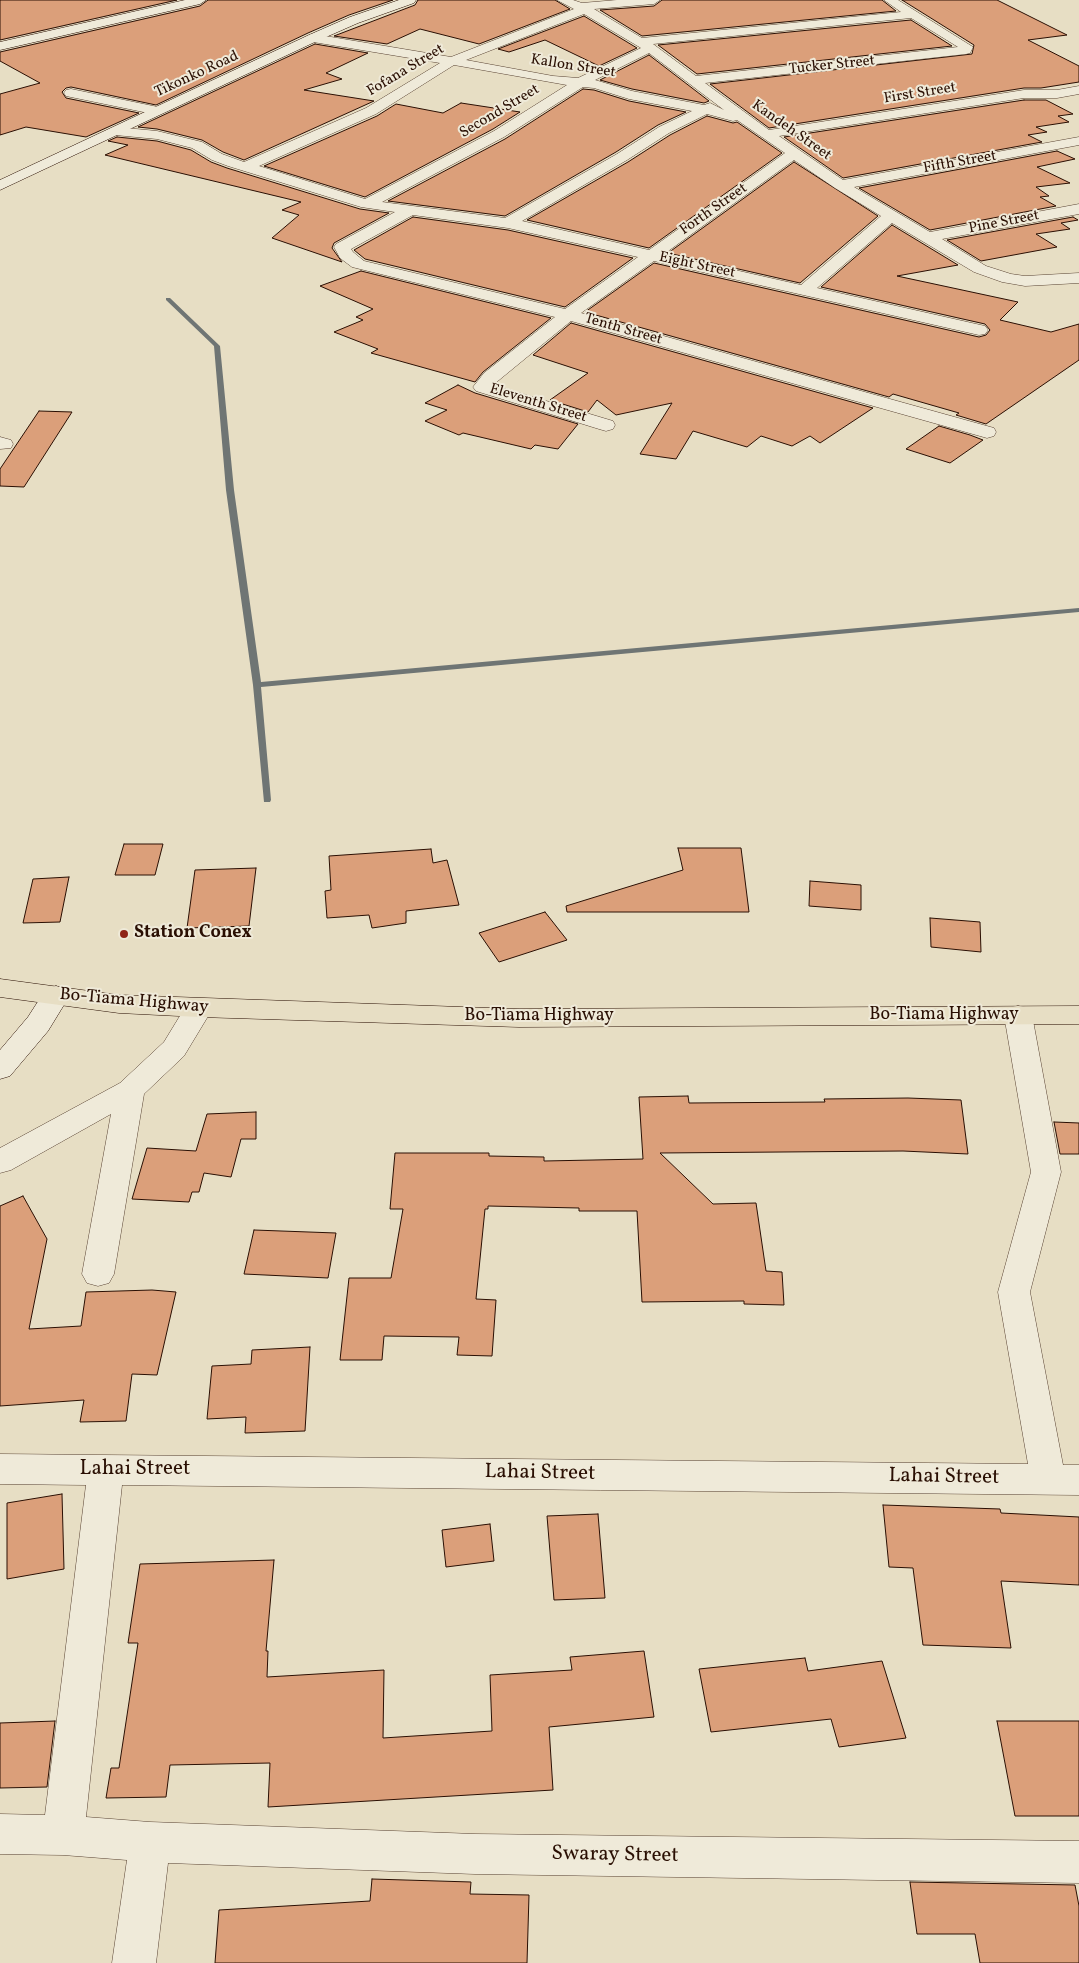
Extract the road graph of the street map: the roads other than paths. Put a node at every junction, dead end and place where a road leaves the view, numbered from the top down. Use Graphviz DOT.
graph roads {
  1 [pos="200,0"];
  2 [pos="410,0"];
  3 [pos="563,0"];
  4 [pos="654,0"];
  5 [pos="890,0"];
  6 [pos="584,8"];
  7 [pos="912,14"];
  8 [pos="313,38"];
  9 [pos="645,45"];
  10 [pos="0,46"];
  11 [pos="452,61"];
  12 [pos="694,80"];
  13 [pos="581,82"];
  14 [pos="1079,90"];
  15 [pos="70,93"];
  16 [pos="720,100"];
  17 [pos="706,109"];
  18 [pos="158,111"];
  19 [pos="746,120"];
  20 [pos="115,131"];
  21 [pos="767,134"];
  22 [pos="1079,141"];
  23 [pos="794,153"];
  24 [pos="247,166"];
  25 [pos="840,185"];
  26 [pos="0,186"];
  27 [pos="366,204"];
  28 [pos="413,209"];
  29 [pos="1079,209"];
  30 [pos="892,215"];
  31 [pos="508,223"];
  32 [pos="930,238"];
  33 [pos="650,256"];
  34 [pos="1079,278"];
  35 [pos="806,290"];
  36 [pos="568,315"];
  37 [pos="979,330"];
  38 [pos="490,377"];
  39 [pos="606,425"];
  40 [pos="987,432"];
  41 [pos="0,988"];
  42 [pos="56,995"];
  43 [pos="199,1008"];
  44 [pos="1018,1015"];
  45 [pos="1079,1015"];
  46 [pos="0,1069"];
  47 [pos="130,1090"];
  48 [pos="0,1162"];
  49 [pos="98,1274"];
  50 [pos="0,1469"];
  51 [pos="106,1469"];
  52 [pos="1064,1480"];
  53 [pos="0,1834"];
  54 [pos="63,1835"];
  55 [pos="150,1842"];
  56 [pos="1079,1862"];
  57 [pos="134,1963"];
  1 -- 10 [label="street"];
  2 -- 8 [label="street, Tikonko Road"];
  3 -- 6 [label="street, Kandeh Street"];
  4 -- 6 [label="street"];
  5 -- 7 [label="street"];
  6 -- 9 [label="street, Kandeh Street"];
  6 -- 11 [label="street, Fofana Street"];
  7 -- 9 [label="street"];
  7 -- 12 [label="street, Tucker Street"];
  8 -- 11 [label="street, Kallon Street"];
  8 -- 18 [label="street, Tikonko Road"];
  9 -- 12 [label="street, Kandeh Street"];
  9 -- 13 [label="street, Second Street"];
  11 -- 13 [label="street, Kallon Street"];
  11 -- 24 [label="street, Fofana Street"];
  12 -- 16 [label="street, Kandeh Street"];
  13 -- 17 [label="street, Kallon Street"];
  13 -- 27 [label="street, Second Street"];
  14 -- 21 [label="street, First Street"];
  15 -- 18 [label="street"];
  16 -- 17 [label="street"];
  16 -- 19 [label="street, Kandeh Street"];
  17 -- 19 [label="street, Kallon Street"];
  17 -- 31 [label="street"];
  18 -- 20 [label="street, Tikonko Road"];
  19 -- 21 [label="street, Kandeh Street"];
  20 -- 24 [label="street, Eight Street"];
  20 -- 26 [label="street, Tikonko Road"];
  21 -- 23 [label="street, Kandeh Street"];
  22 -- 25 [label="street, Fifth Street"];
  23 -- 25 [label="street, Kandeh Street"];
  23 -- 33 [label="street, Forth Street"];
  24 -- 27 [label="street, Eight Street"];
  25 -- 30 [label="street, Kandeh Street"];
  27 -- 28 [label="street, Eight Street"];
  28 -- 31 [label="street, Eight Street"];
  28 -- 36 [label="street, Tenth Street"];
  29 -- 32 [label="street, Pine Street"];
  30 -- 32 [label="street, Kandeh Street"];
  30 -- 35 [label="street"];
  31 -- 33 [label="street, Eight Street"];
  32 -- 34 [label="street, Kandeh Street"];
  33 -- 35 [label="street, Eight Street"];
  33 -- 36 [label="street, Forth Street"];
  35 -- 37 [label="street, Eight Street"];
  36 -- 38 [label="street, Forth Street"];
  36 -- 40 [label="street, Tenth Street"];
  38 -- 39 [label="street, Eleventh Street"];
  41 -- 42 [label="highway, Bo-Tiama Highway"];
  42 -- 43 [label="highway, Bo-Tiama Highway"];
  42 -- 46 [label="street"];
  43 -- 44 [label="highway, Bo-Tiama Highway"];
  43 -- 47 [label="street"];
  44 -- 45 [label="highway, Bo-Tiama Highway"];
  44 -- 52 [label="street"];
  47 -- 48 [label="street"];
  47 -- 49 [label="street"];
  50 -- 51 [label="street, Lahai Street"];
  51 -- 52 [label="street, Lahai Street"];
  51 -- 54 [label="street"];
  53 -- 54 [label="street"];
  54 -- 55 [label="street, Swaray Street"];
  55 -- 56 [label="street, Swaray Street"];
  55 -- 57 [label="street"];
}
